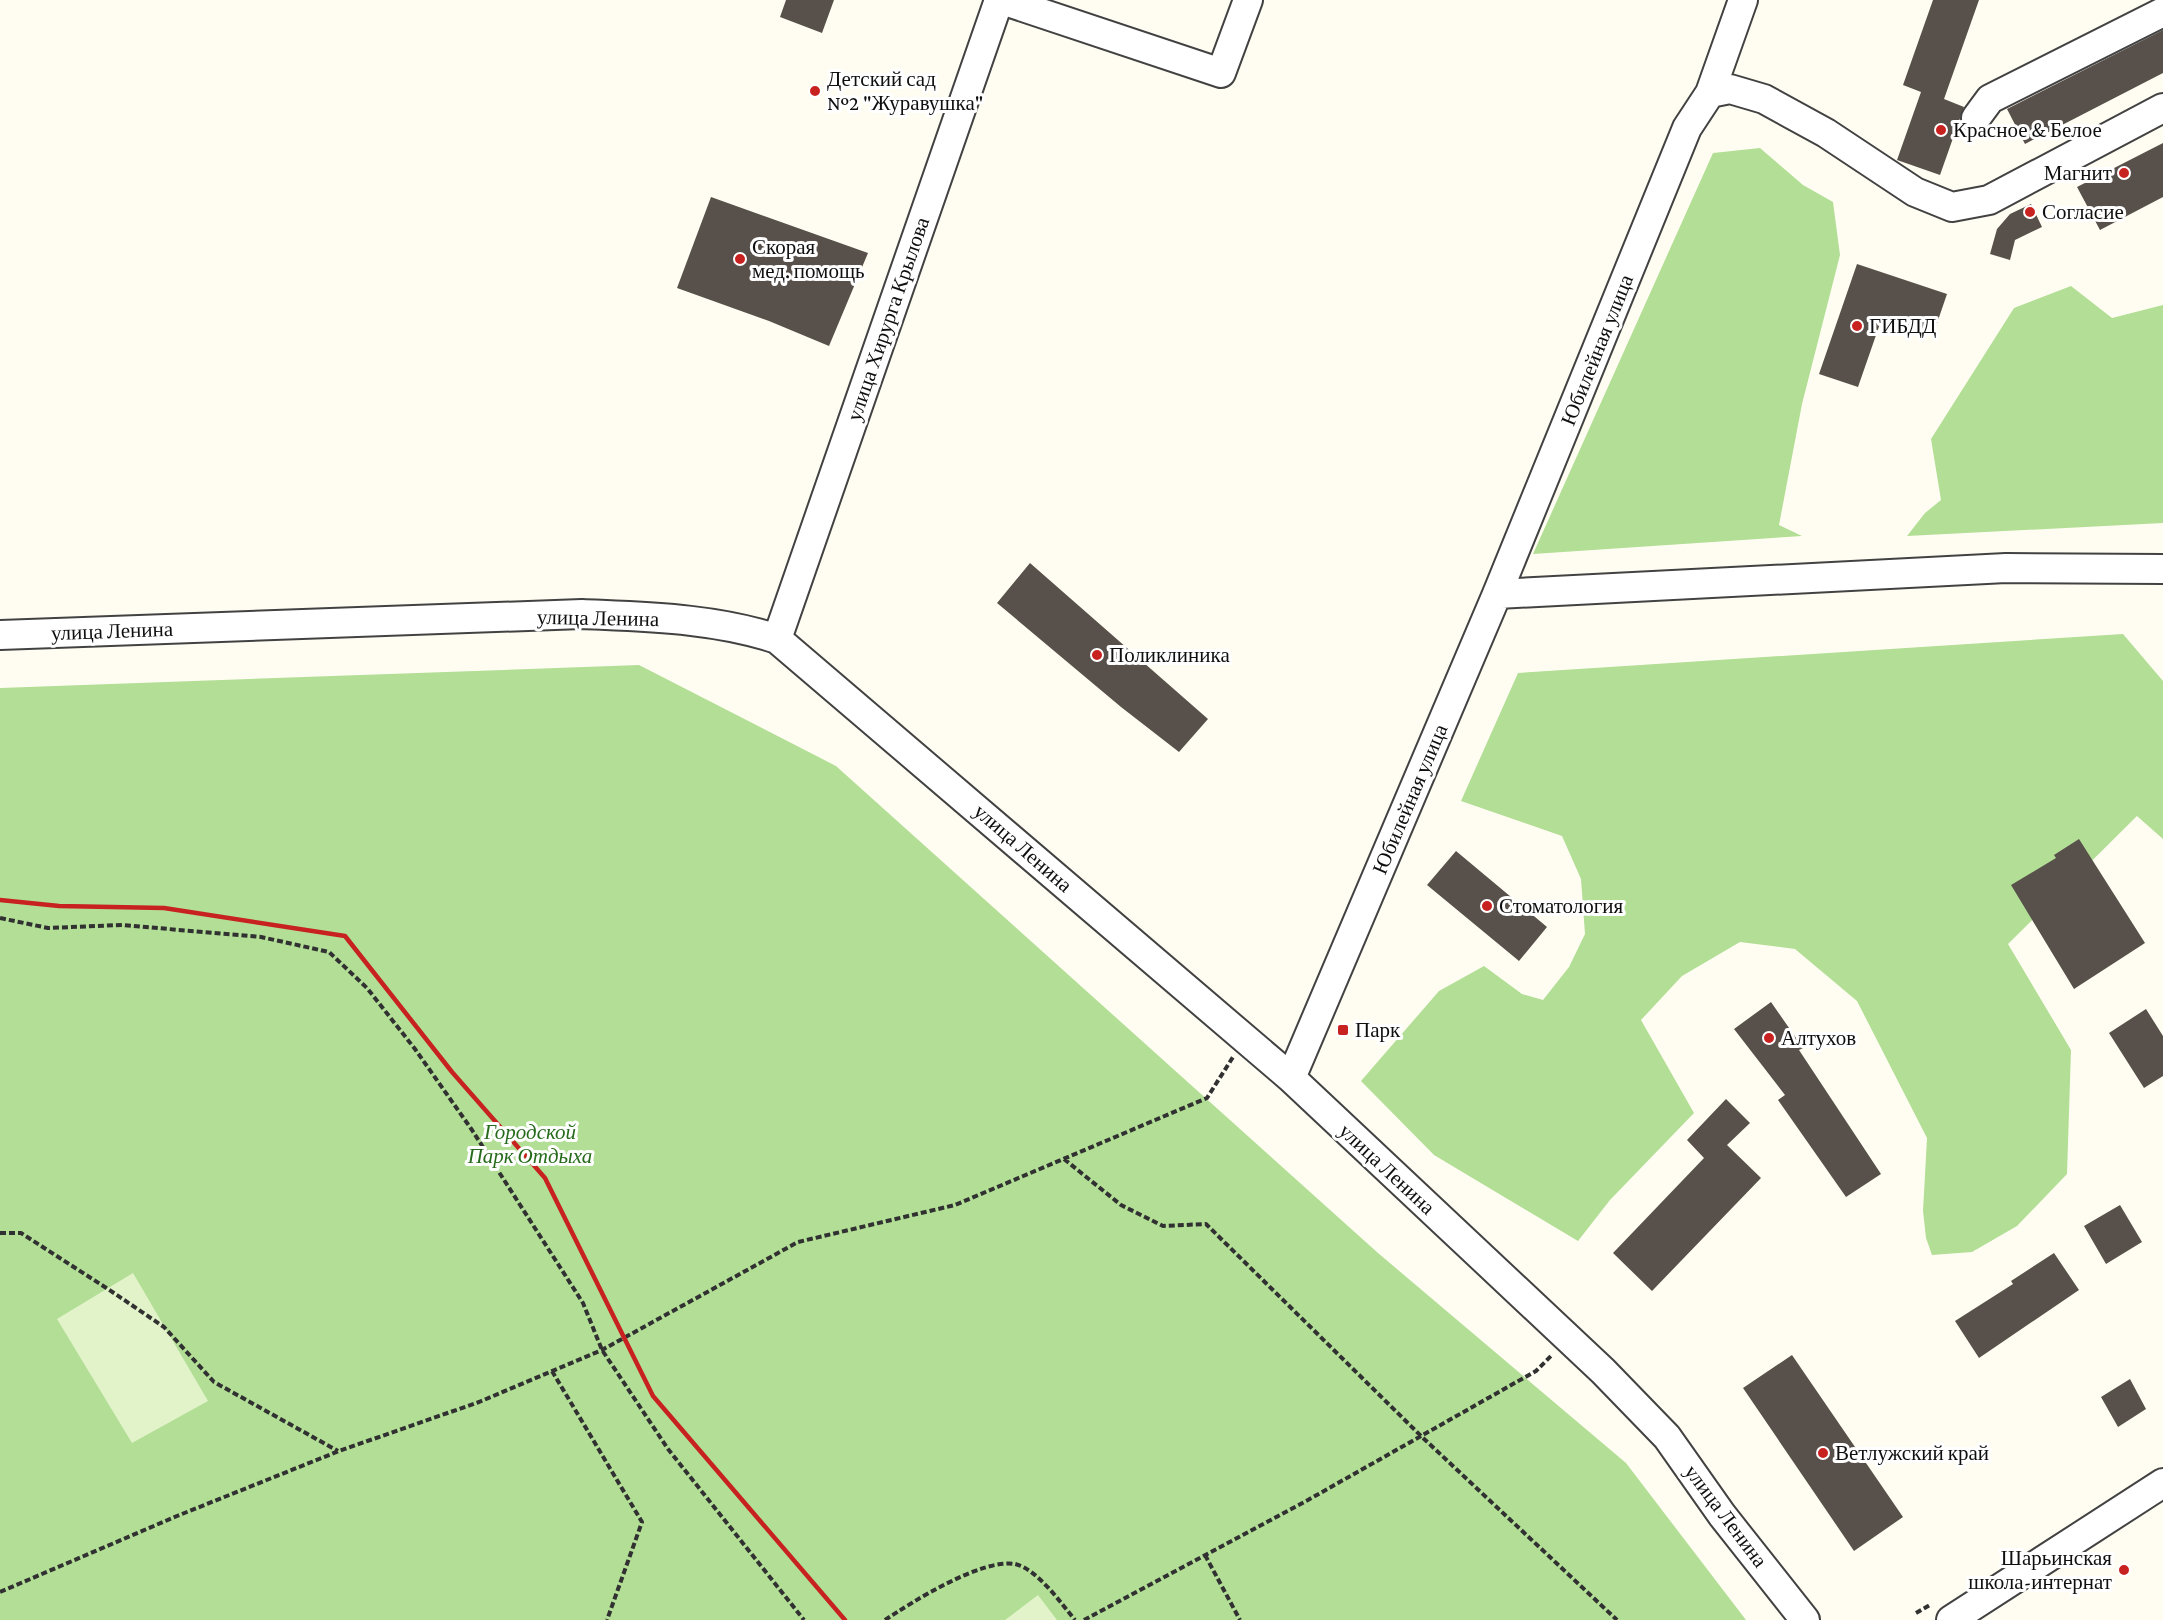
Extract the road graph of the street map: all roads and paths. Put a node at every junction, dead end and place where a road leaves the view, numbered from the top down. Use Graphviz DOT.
graph roads {
  1 [pos="1000,0"];
  2 [pos="1248,0"];
  3 [pos="1743,0"];
  4 [pos="2163,12"];
  5 [pos="1710,93"];
  6 [pos="2163,108"];
  7 [pos="1976,118"];
  8 [pos="2163,568"];
  9 [pos="1497,594"];
  10 [pos="0,635"];
  11 [pos="777,639"];
  12 [pos="0,918"];
  13 [pos="1244,1039"];
  14 [pos="1291,1078"];
  15 [pos="1064,1160"];
  16 [pos="0,1233"];
  17 [pos="1567,1340"];
  18 [pos="602,1350"];
  19 [pos="552,1371"];
  20 [pos="1421,1436"];
  21 [pos="339,1451"];
  22 [pos="2163,1483"];
  23 [pos="1205,1555"];
  24 [pos="0,1592"];
  25 [pos="607,1620"];
  26 [pos="804,1620"];
  27 [pos="885,1620"];
  28 [pos="1075,1620"];
  29 [pos="1084,1620"];
  30 [pos="1240,1620"];
  31 [pos="1617,1620"];
  32 [pos="1805,1620"];
  33 [pos="1951,1620"];
  1 -- 2 [label="street"];
  1 -- 11 [label="street, улица Хирурга Крылова"];
  3 -- 5 [label="street, Юбилейная улица"];
  4 -- 7 [label="street"];
  5 -- 6 [label="street"];
  5 -- 9 [label="street, Юбилейная улица"];
  8 -- 9 [label="street"];
  9 -- 14 [label="street, Юбилейная улица"];
  10 -- 11 [label="street, улица Ленина"];
  11 -- 13 [label="street, улица Ленина"];
  12 -- 18 [label="path"];
  13 -- 14 [label="street, улица Ленина"];
  13 -- 15 [label="path"];
  14 -- 17 [label="street, улица Ленина"];
  15 -- 18 [label="path"];
  15 -- 20 [label="path"];
  16 -- 21 [label="path"];
  17 -- 20 [label="path"];
  17 -- 32 [label="street, улица Ленина"];
  18 -- 19 [label="path"];
  18 -- 26 [label="path"];
  19 -- 21 [label="path"];
  19 -- 25 [label="path"];
  20 -- 23 [label="path"];
  20 -- 31 [label="path"];
  21 -- 24 [label="path"];
  22 -- 33 [label="street"];
  23 -- 29 [label="path"];
  23 -- 30 [label="path"];
  27 -- 28 [label="path"];
}
